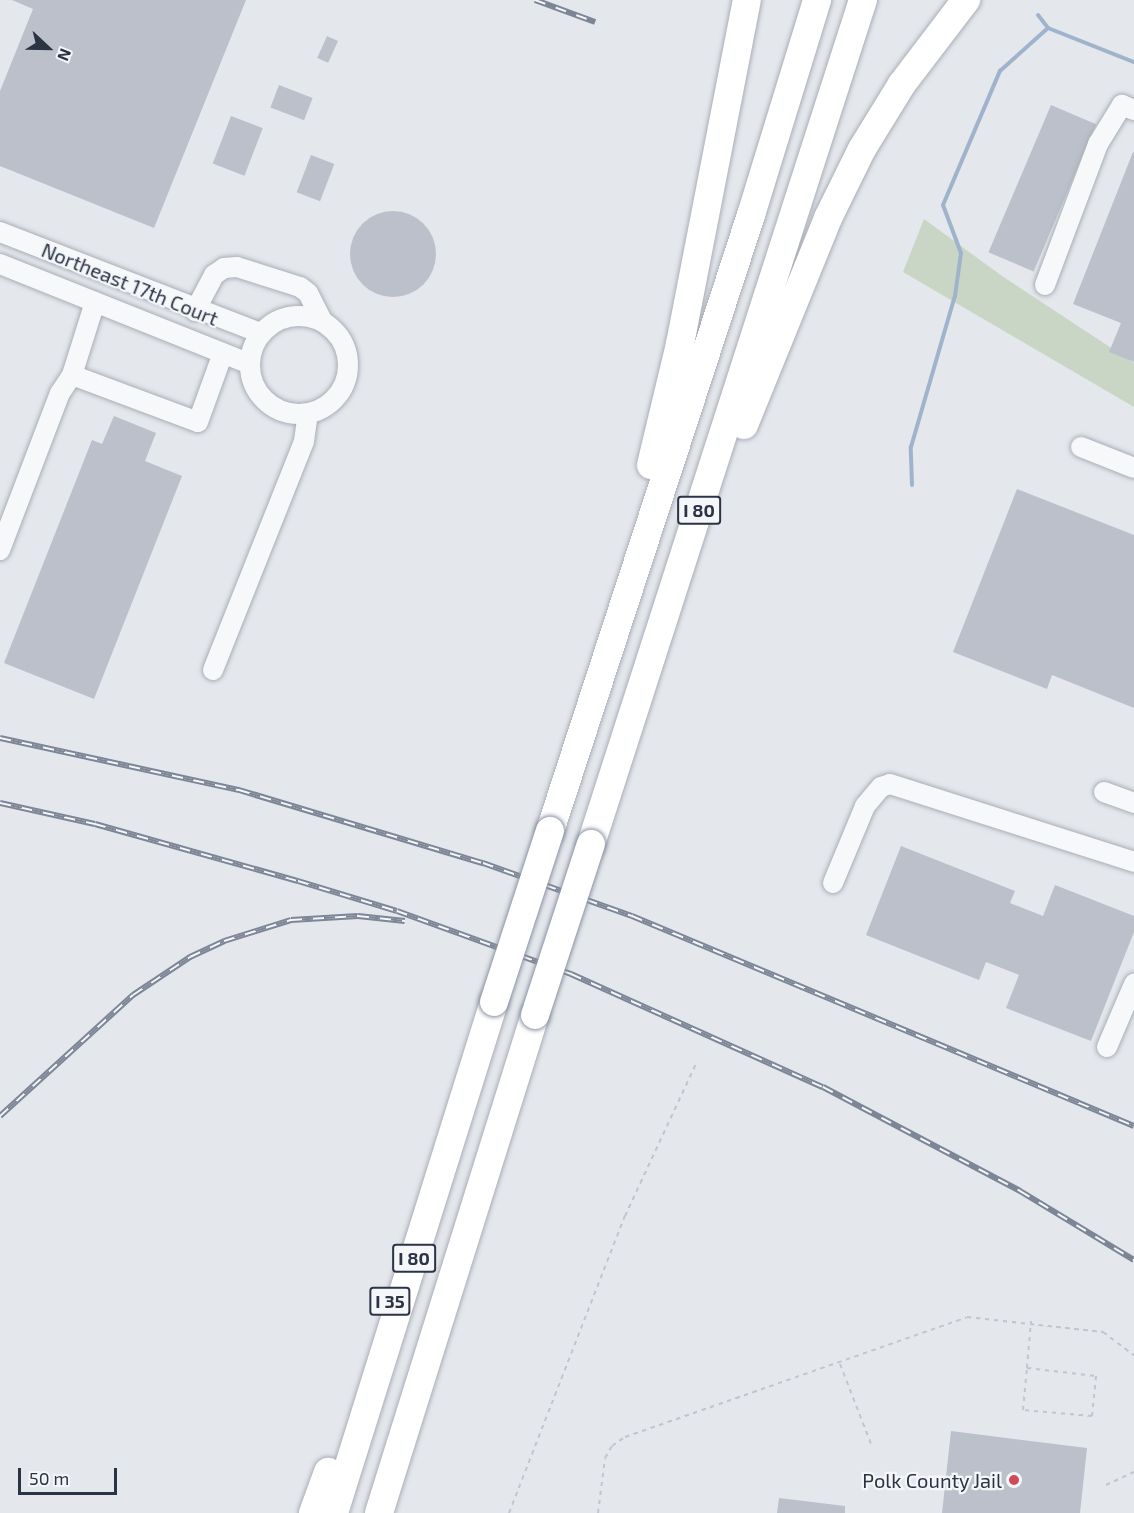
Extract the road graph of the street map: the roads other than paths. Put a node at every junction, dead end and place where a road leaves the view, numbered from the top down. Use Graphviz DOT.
graph roads {
  1 [pos="747,0"];
  2 [pos="817,0"];
  3 [pos="863,0"];
  4 [pos="966,0"];
  5 [pos="1134,110"];
  6 [pos="0,232"];
  7 [pos="0,264"];
  8 [pos="1045,285"];
  9 [pos="95,302"];
  10 [pos="195,311"];
  11 [pos="322,321"];
  12 [pos="261,333"];
  13 [pos="223,353"];
  14 [pos="250,364"];
  15 [pos="72,375"];
  16 [pos="308,414"];
  17 [pos="1081,447"];
  18 [pos="1134,468"];
  19 [pos="0,549"];
  20 [pos="604,658"];
  21 [pos="213,670"];
  22 [pos="611,784"];
  23 [pos="1104,792"];
  24 [pos="1134,803"];
  25 [pos="1134,862"];
  26 [pos="833,883"];
  27 [pos="1134,984"];
  28 [pos="1107,1047"];
  29 [pos="467,1089"];
  30 [pos="313,1513"];
  31 [pos="334,1513"];
  32 [pos="379,1513"];
  1 -- 20 [label="highway"];
  2 -- 20 [label="highway, I 80"];
  3 -- 22 [label="highway, I 80"];
  4 -- 22 [label="highway"];
  5 -- 8 [label="street"];
  6 -- 10 [label="street, Northeast 17th Court"];
  7 -- 9 [label="street, Northeast 17th Court"];
  9 -- 13 [label="street, Northeast 17th Court"];
  9 -- 15 [label="street"];
  10 -- 11 [label="street"];
  10 -- 12 [label="street, Northeast 17th Court"];
  11 -- 12 [label="street"];
  11 -- 16 [label="street"];
  12 -- 14 [label="street"];
  13 -- 14 [label="street, Northeast 17th Court"];
  13 -- 15 [label="street"];
  14 -- 16 [label="street"];
  15 -- 19 [label="street"];
  16 -- 21 [label="street"];
  17 -- 18 [label="street"];
  20 -- 29 [label="highway, I 80, bridge"];
  22 -- 32 [label="highway, I 80, bridge"];
  23 -- 24 [label="street"];
  25 -- 26 [label="street"];
  27 -- 28 [label="street"];
  29 -- 30 [label="highway, I 35"];
  29 -- 31 [label="highway, I 80"];
}
